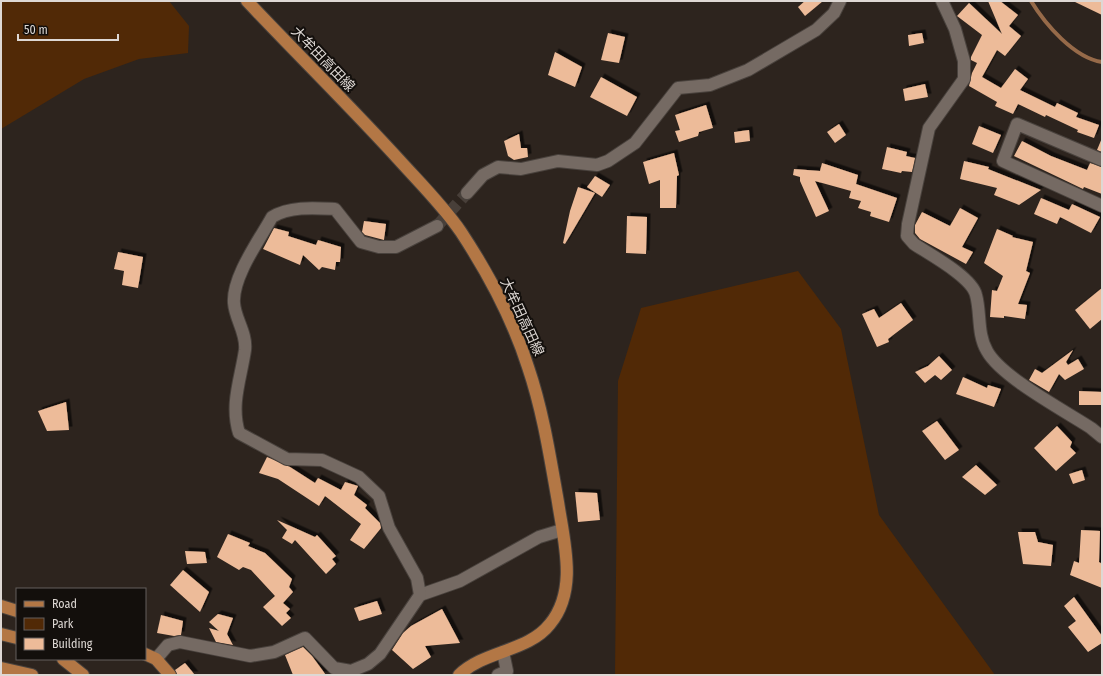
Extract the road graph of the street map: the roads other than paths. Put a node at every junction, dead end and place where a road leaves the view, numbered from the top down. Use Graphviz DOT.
graph roads {
  1 [pos="247,1"];
  2 [pos="840,1"];
  3 [pos="942,1"];
  4 [pos="1102,160"];
  5 [pos="467,193"];
  6 [pos="1102,206"];
  7 [pos="437,226"];
  8 [pos="1102,437"];
  9 [pos="562,530"];
  10 [pos="420,596"];
  11 [pos="1,606"];
  12 [pos="16,611"];
  13 [pos="1,634"];
  14 [pos="16,638"];
  15 [pos="503,652"];
  16 [pos="146,654"];
  17 [pos="156,659"];
  18 [pos="64,660"];
  19 [pos="1,668"];
  20 [pos="32,675"];
  21 [pos="83,675"];
  22 [pos="170,675"];
  23 [pos="460,675"];
  24 [pos="498,675"];
  1 -- 9 [label="main road, 大牟田高田線"];
  2 -- 5 [label="street"];
  3 -- 8 [label="street"];
  4 -- 6 [label="street"];
  7 -- 10 [label="street"];
  9 -- 10 [label="street"];
  9 -- 15 [label="main road, 大牟田高田線"];
  10 -- 17 [label="street"];
  11 -- 12 [label="main road"];
  13 -- 14 [label="main road"];
  15 -- 23 [label="main road, 大牟田高田線"];
  15 -- 24 [label="street"];
  16 -- 17 [label="main road"];
  17 -- 22 [label="main road"];
  18 -- 21 [label="main road"];
  19 -- 20 [label="main road"];
}
